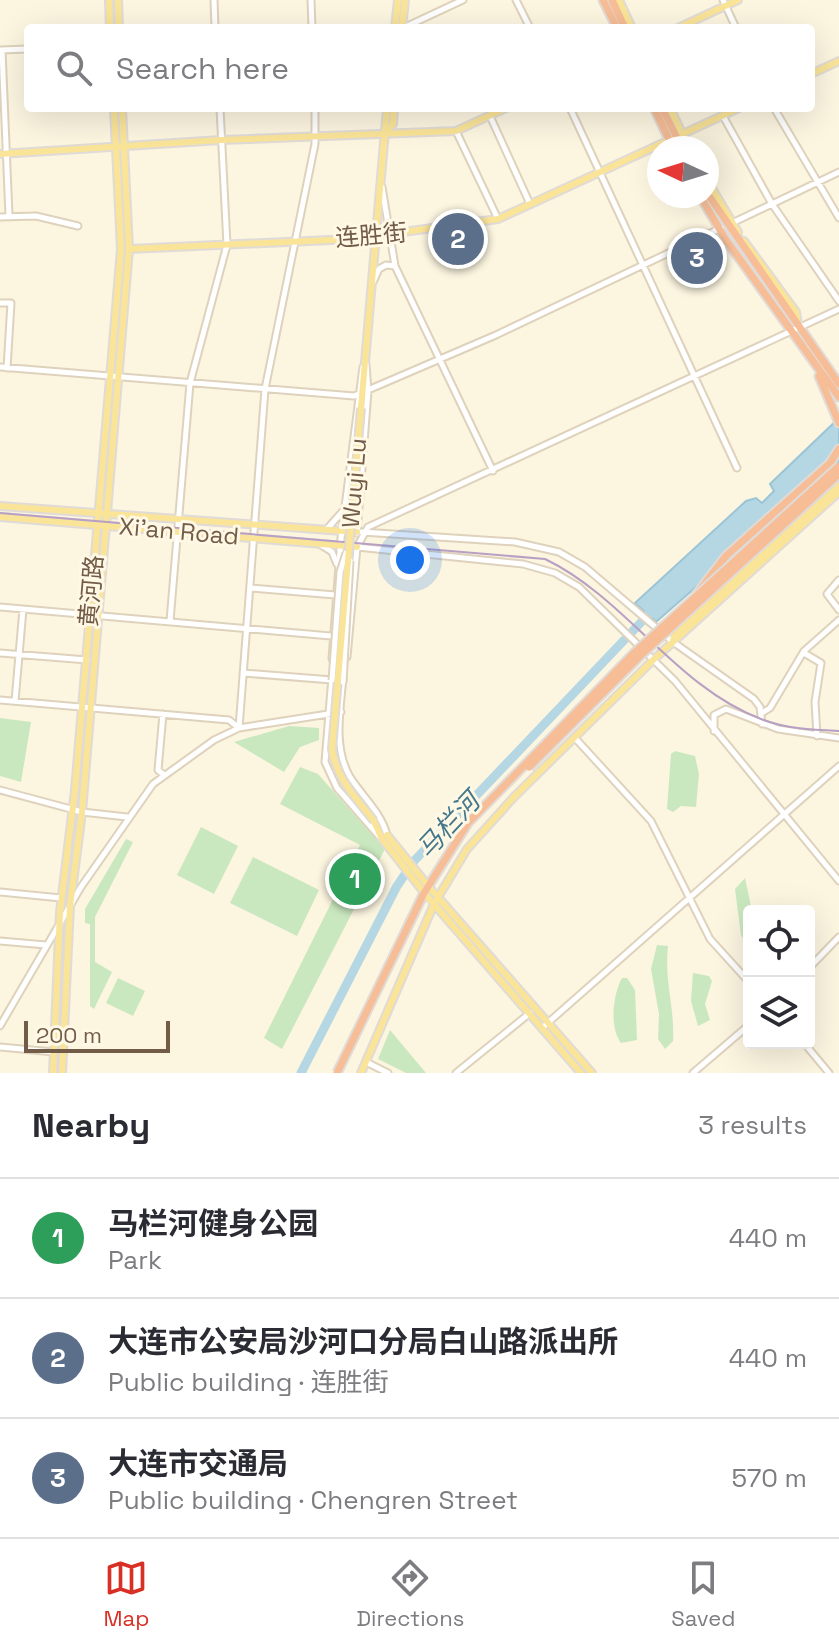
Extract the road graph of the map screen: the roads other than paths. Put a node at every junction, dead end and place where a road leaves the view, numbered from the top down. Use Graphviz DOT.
graph roads {
  1 [pos="109,0"];
  2 [pos="118,0"];
  3 [pos="214,0"];
  4 [pos="311,0"];
  5 [pos="398,0"];
  6 [pos="405,0"];
  7 [pos="463,0"];
  8 [pos="516,0"];
  9 [pos="603,0"];
  10 [pos="612,0"];
  11 [pos="619,0"];
  12 [pos="738,0"];
  13 [pos="725,3"];
  14 [pos="110,24"];
  15 [pos="119,24"];
  16 [pos="215,24"];
  17 [pos="312,24"];
  18 [pos="395,24"];
  19 [pos="403,24"];
  20 [pos="412,24"];
  21 [pos="528,24"];
  22 [pos="615,24"];
  23 [pos="623,24"];
  24 [pos="630,24"];
  25 [pos="686,24"];
  26 [pos="734,24"];
  27 [pos="24,49"];
  28 [pos="1,50"];
  29 [pos="839,61"];
  30 [pos="815,72"];
  31 [pos="115,112"];
  32 [pos="122,112"];
  33 [pos="220,112"];
  34 [pos="315,112"];
  35 [pos="387,112"];
  36 [pos="394,112"];
  37 [pos="498,112"];
  38 [pos="572,112"];
  39 [pos="657,112"];
  40 [pos="664,112"];
  41 [pos="671,112"];
  42 [pos="731,112"];
  43 [pos="776,112"];
  44 [pos="490,116"];
  45 [pos="723,116"];
  46 [pos="456,131"];
  47 [pos="386,133"];
  48 [pos="673,136"];
  49 [pos="674,136"];
  50 [pos="675,136"];
  51 [pos="684,136"];
  52 [pos="316,137"];
  53 [pos="221,140"];
  54 [pos="120,147"];
  55 [pos="647,152"];
  56 [pos="3,154"];
  57 [pos="839,172"];
  58 [pos="599,173"];
  59 [pos="818,182"];
  60 [pos="382,184"];
  61 [pos="530,204"];
  62 [pos="772,204"];
  63 [pos="710,208"];
  64 [pos="716,208"];
  65 [pos="719,208"];
  66 [pos="9,216"];
  67 [pos="0,217"];
  68 [pos="839,218"];
  69 [pos="498,219"];
  70 [pos="78,226"];
  71 [pos="726,226"];
  72 [pos="377,236"];
  73 [pos="389,236"];
  74 [pos="295,240"];
  75 [pos="227,245"];
  76 [pos="125,249"];
  77 [pos="395,266"];
  78 [pos="642,266"];
  79 [pos="373,283"];
  80 [pos="839,301"];
  81 [pos="0,303"];
  82 [pos="839,309"];
  83 [pos="795,329"];
  84 [pos="809,356"];
  85 [pos="438,361"];
  86 [pos="4,368"];
  87 [pos="113,376"];
  88 [pos="696,377"];
  89 [pos="190,383"];
  90 [pos="839,384"];
  91 [pos="265,389"];
  92 [pos="363,392"];
  93 [pos="839,397"];
  94 [pos="839,423"];
  95 [pos="839,449"];
  96 [pos="839,466"];
  97 [pos="737,468"];
  98 [pos="493,471"];
  99 [pos="839,474"];
  100 [pos="839,486"];
  101 [pos="839,492"];
  102 [pos="345,502"];
  103 [pos="0,506"];
  104 [pos="358,512"];
  105 [pos="97,513"];
  106 [pos="106,514"];
  107 [pos="0,517"];
  108 [pos="179,520"];
  109 [pos="97,524"];
  110 [pos="105,525"];
  111 [pos="374,525"];
  112 [pos="254,526"];
  113 [pos="178,531"];
  114 [pos="323,531"];
  115 [pos="342,531"];
  116 [pos="360,532"];
  117 [pos="254,537"];
  118 [pos="307,541"];
  119 [pos="340,544"];
  120 [pos="357,547"];
  121 [pos="348,548"];
  122 [pos="372,548"];
  123 [pos="338,569"];
  124 [pos="355,575"];
  125 [pos="839,580"];
  126 [pos="250,588"];
  127 [pos="335,595"];
  128 [pos="695,596"];
  129 [pos="0,607"];
  130 [pos="23,609"];
  131 [pos="839,610"];
  132 [pos="89,614"];
  133 [pos="98,615"];
  134 [pos="839,620"];
  135 [pos="170,621"];
  136 [pos="246,629"];
  137 [pos="331,636"];
  138 [pos="673,642"];
  139 [pos="0,653"];
  140 [pos="804,653"];
  141 [pos="18,654"];
  142 [pos="86,660"];
  143 [pos="94,661"];
  144 [pos="652,661"];
  145 [pos="243,673"];
  146 [pos="332,680"];
  147 [pos="343,682"];
  148 [pos="0,700"];
  149 [pos="15,701"];
  150 [pos="82,707"];
  151 [pos="91,708"];
  152 [pos="329,712"];
  153 [pos="341,712"];
  154 [pos="762,713"];
  155 [pos="163,714"];
  156 [pos="762,724"];
  157 [pos="239,728"];
  158 [pos="714,732"];
  159 [pos="817,736"];
  160 [pos="575,738"];
  161 [pos="839,738"];
  162 [pos="839,766"];
  163 [pos="164,775"];
  164 [pos="0,790"];
  165 [pos="73,810"];
  166 [pos="82,812"];
  167 [pos="784,816"];
  168 [pos="127,817"];
  169 [pos="384,837"];
  170 [pos="839,881"];
  171 [pos="0,892"];
  172 [pos="61,898"];
  173 [pos="434,898"];
  174 [pos="689,898"];
  175 [pos="70,906"];
  176 [pos="59,926"];
  177 [pos="839,937"];
  178 [pos="0,941"];
  179 [pos="46,945"];
  180 [pos="815,962"];
  181 [pos="744,977"];
  182 [pos="530,1013"];
  183 [pos="548,1022"];
  184 [pos="0,1026"];
  185 [pos="542,1028"];
  186 [pos="743,1030"];
  187 [pos="0,1047"];
  188 [pos="809,1049"];
  189 [pos="54,1052"];
  190 [pos="366,1062"];
  191 [pos="53,1073"];
  192 [pos="62,1073"];
  193 [pos="340,1073"];
  194 [pos="361,1073"];
  195 [pos="388,1073"];
  196 [pos="456,1073"];
  197 [pos="581,1073"];
  198 [pos="592,1073"];
  199 [pos="693,1073"];
  200 [pos="829,1073"];
  1 -- 14 [label="main road"];
  2 -- 15 [label="main road"];
  3 -- 16 [label="street"];
  4 -- 17 [label="street"];
  5 -- 18 [label="main road"];
  6 -- 19 [label="main road"];
  7 -- 20 [label="street"];
  8 -- 21 [label="street"];
  9 -- 22 [label="highway"];
  10 -- 23 [label="highway"];
  11 -- 24 [label="main road"];
  12 -- 13 [label="main road"];
  13 -- 25 [label="main road"];
  13 -- 26 [label="street"];
  27 -- 28 [label="street"];
  28 -- 56 [label="street"];
  29 -- 30 [label="main road"];
  31 -- 54 [label="main road, 黄河路"];
  32 -- 54 [label="main road, 黄河路"];
  33 -- 53 [label="street"];
  34 -- 52 [label="street"];
  35 -- 47 [label="main road"];
  36 -- 47 [label="main road"];
  37 -- 44 [label="main road"];
  38 -- 58 [label="street"];
  39 -- 48 [label="highway"];
  40 -- 49 [label="highway"];
  41 -- 50 [label="main road"];
  42 -- 45 [label="main road, 连胜街"];
  43 -- 59 [label="street"];
  44 -- 46 [label="main road"];
  44 -- 61 [label="street"];
  45 -- 51 [label="main road, 连胜街"];
  45 -- 62 [label="street"];
  46 -- 47 [label="main road"];
  46 -- 69 [label="street"];
  47 -- 52 [label="main road"];
  47 -- 60 [label="main road, Wuyi Lu"];
  52 -- 53 [label="main road"];
  52 -- 74 [label="street"];
  53 -- 54 [label="main road"];
  53 -- 75 [label="street"];
  54 -- 56 [label="main road"];
  54 -- 76 [label="main road, 黄河路"];
  55 -- 58 [label="main road, 连胜街"];
  56 -- 66 [label="street"];
  57 -- 59 [label="street"];
  58 -- 61 [label="main road, 连胜街"];
  58 -- 78 [label="street"];
  59 -- 62 [label="street"];
  59 -- 68 [label="street"];
  60 -- 72 [label="main road, Wuyi Lu"];
  60 -- 73 [label="street"];
  61 -- 69 [label="main road, 连胜街"];
  62 -- 71 [label="street"];
  62 -- 80 [label="street"];
  63 -- 71 [label="highway"];
  64 -- 71 [label="highway"];
  65 -- 71 [label="main road"];
  66 -- 67 [label="street"];
  66 -- 70 [label="street"];
  69 -- 73 [label="main road, 连胜街"];
  71 -- 78 [label="street"];
  71 -- 83 [label="highway"];
  71 -- 83 [label="main road"];
  72 -- 73 [label="main road, 连胜街"];
  72 -- 74 [label="main road, 连胜街"];
  72 -- 79 [label="main road, Wuyi Lu"];
  73 -- 77 [label="street"];
  74 -- 75 [label="main road, 连胜街"];
  74 -- 91 [label="street"];
  75 -- 76 [label="main road, 连胜街"];
  75 -- 89 [label="street"];
  76 -- 87 [label="main road, 黄河路"];
  77 -- 79 [label="street"];
  77 -- 85 [label="street"];
  78 -- 85 [label="street"];
  78 -- 88 [label="street"];
  79 -- 92 [label="main road, Wuyi Lu"];
  81 -- 86 [label="street"];
  82 -- 83 [label="street"];
  83 -- 84 [label="highway"];
  83 -- 88 [label="street"];
  83 -- 90 [label="highway"];
  84 -- 93 [label="highway"];
  84 -- 94 [label="highway"];
  85 -- 92 [label="street"];
  85 -- 98 [label="street"];
  86 -- 87 [label="street"];
  87 -- 89 [label="street"];
  87 -- 105 [label="main road, 黄河路"];
  87 -- 106 [label="main road, 黄河路"];
  88 -- 97 [label="street"];
  88 -- 98 [label="street"];
  89 -- 91 [label="street"];
  89 -- 108 [label="street"];
  91 -- 92 [label="street"];
  91 -- 112 [label="street"];
  92 -- 102 [label="street"];
  92 -- 104 [label="street"];
  92 -- 121 [label="main road, Wuyi Lu, bridge"];
  95 -- 128 [label="highway, bridge"];
  96 -- 128 [label="highway, bridge"];
  98 -- 111 [label="street"];
  99 -- 193 [label="highway, bridge"];
  100 -- 138 [label="main road"];
  101 -- 138 [label="main road"];
  102 -- 114 [label="street"];
  102 -- 115 [label="street"];
  103 -- 105 [label="main road, Xi'an Road"];
  104 -- 111 [label="street"];
  104 -- 116 [label="street"];
  105 -- 106 [label="main road, Xi'an Road"];
  105 -- 109 [label="main road, 黄河路"];
  106 -- 108 [label="main road, Xi'an Road"];
  106 -- 110 [label="main road, 黄河路"];
  107 -- 109 [label="main road, Xi'an Road"];
  108 -- 112 [label="main road, Xi'an Road"];
  108 -- 113 [label="street"];
  109 -- 110 [label="main road, Xi'an Road"];
  109 -- 132 [label="main road, 黄河路"];
  110 -- 113 [label="main road, Xi'an Road"];
  110 -- 133 [label="main road, 黄河路"];
  111 -- 116 [label="street"];
  112 -- 114 [label="main road, Xi'an Road"];
  112 -- 117 [label="street"];
  113 -- 117 [label="main road, Xi'an Road"];
  113 -- 135 [label="street"];
  114 -- 115 [label="main road, Xi'an Road"];
  115 -- 116 [label="main road, Xi'an Road"];
  115 -- 119 [label="street"];
  116 -- 119 [label="street"];
  116 -- 120 [label="street"];
  116 -- 138 [label="street"];
  117 -- 118 [label="main road, Xi'an Road"];
  117 -- 126 [label="street"];
  118 -- 119 [label="main road, Xi'an Road"];
  118 -- 123 [label="street"];
  119 -- 120 [label="main road, Xi'an Road"];
  119 -- 123 [label="street"];
  120 -- 122 [label="street"];
  120 -- 124 [label="street"];
  121 -- 146 [label="street, bridge"];
  121 -- 147 [label="street, bridge"];
  121 -- 169 [label="main road, Wuyi Lu, bridge"];
  122 -- 124 [label="street"];
  122 -- 144 [label="street"];
  123 -- 127 [label="street"];
  124 -- 147 [label="street"];
  125 -- 131 [label="street"];
  126 -- 127 [label="street"];
  126 -- 136 [label="street"];
  127 -- 137 [label="street"];
  128 -- 193 [label="highway, bridge"];
  129 -- 130 [label="street"];
  130 -- 132 [label="street"];
  130 -- 141 [label="street"];
  132 -- 133 [label="street"];
  132 -- 142 [label="main road, 黄河路"];
  133 -- 135 [label="street"];
  133 -- 143 [label="main road, 黄河路"];
  134 -- 140 [label="street"];
  135 -- 136 [label="street"];
  136 -- 137 [label="street"];
  136 -- 145 [label="street"];
  137 -- 146 [label="street"];
  138 -- 144 [label="main road"];
  138 -- 154 [label="street"];
  139 -- 141 [label="street"];
  140 -- 154 [label="street"];
  140 -- 159 [label="street"];
  141 -- 142 [label="street"];
  141 -- 149 [label="street"];
  142 -- 143 [label="street"];
  142 -- 150 [label="main road, 黄河路"];
  143 -- 151 [label="main road, 黄河路"];
  144 -- 158 [label="street"];
  144 -- 160 [label="main road"];
  145 -- 146 [label="street"];
  145 -- 157 [label="street"];
  146 -- 152 [label="street"];
  147 -- 153 [label="street"];
  148 -- 149 [label="street"];
  149 -- 150 [label="street"];
  150 -- 151 [label="street"];
  150 -- 165 [label="main road, 黄河路"];
  151 -- 155 [label="street"];
  151 -- 166 [label="main road, 黄河路"];
  152 -- 153 [label="street"];
  152 -- 157 [label="street"];
  152 -- 169 [label="street"];
  153 -- 169 [label="street"];
  154 -- 156 [label="street"];
  155 -- 157 [label="street"];
  155 -- 163 [label="street"];
  156 -- 158 [label="street"];
  156 -- 159 [label="street"];
  157 -- 163 [label="street"];
  158 -- 167 [label="street"];
  159 -- 161 [label="street"];
  160 -- 173 [label="main road"];
  160 -- 174 [label="street"];
  162 -- 167 [label="street"];
  163 -- 168 [label="street"];
  164 -- 165 [label="street"];
  165 -- 166 [label="street"];
  165 -- 172 [label="main road, 黄河路"];
  166 -- 168 [label="street"];
  166 -- 175 [label="main road, 黄河路"];
  167 -- 170 [label="street"];
  167 -- 174 [label="street"];
  168 -- 175 [label="street"];
  169 -- 173 [label="main road, Wuyi Lu, bridge"];
  171 -- 172 [label="street"];
  172 -- 176 [label="main road, 黄河路"];
  173 -- 182 [label="main road"];
  173 -- 183 [label="main road"];
  173 -- 190 [label="main road"];
  174 -- 181 [label="street"];
  174 -- 183 [label="street"];
  175 -- 176 [label="street"];
  175 -- 192 [label="main road, 黄河路"];
  176 -- 179 [label="street"];
  176 -- 189 [label="main road, 黄河路"];
  177 -- 180 [label="street"];
  178 -- 179 [label="street"];
  179 -- 184 [label="street"];
  182 -- 185 [label="main road"];
  182 -- 196 [label="street"];
  183 -- 185 [label="street"];
  183 -- 198 [label="main road"];
  185 -- 197 [label="main road"];
  186 -- 199 [label="street"];
  187 -- 189 [label="street"];
  188 -- 200 [label="street"];
  189 -- 191 [label="main road, 黄河路"];
  190 -- 194 [label="main road"];
  190 -- 195 [label="street"];
}
